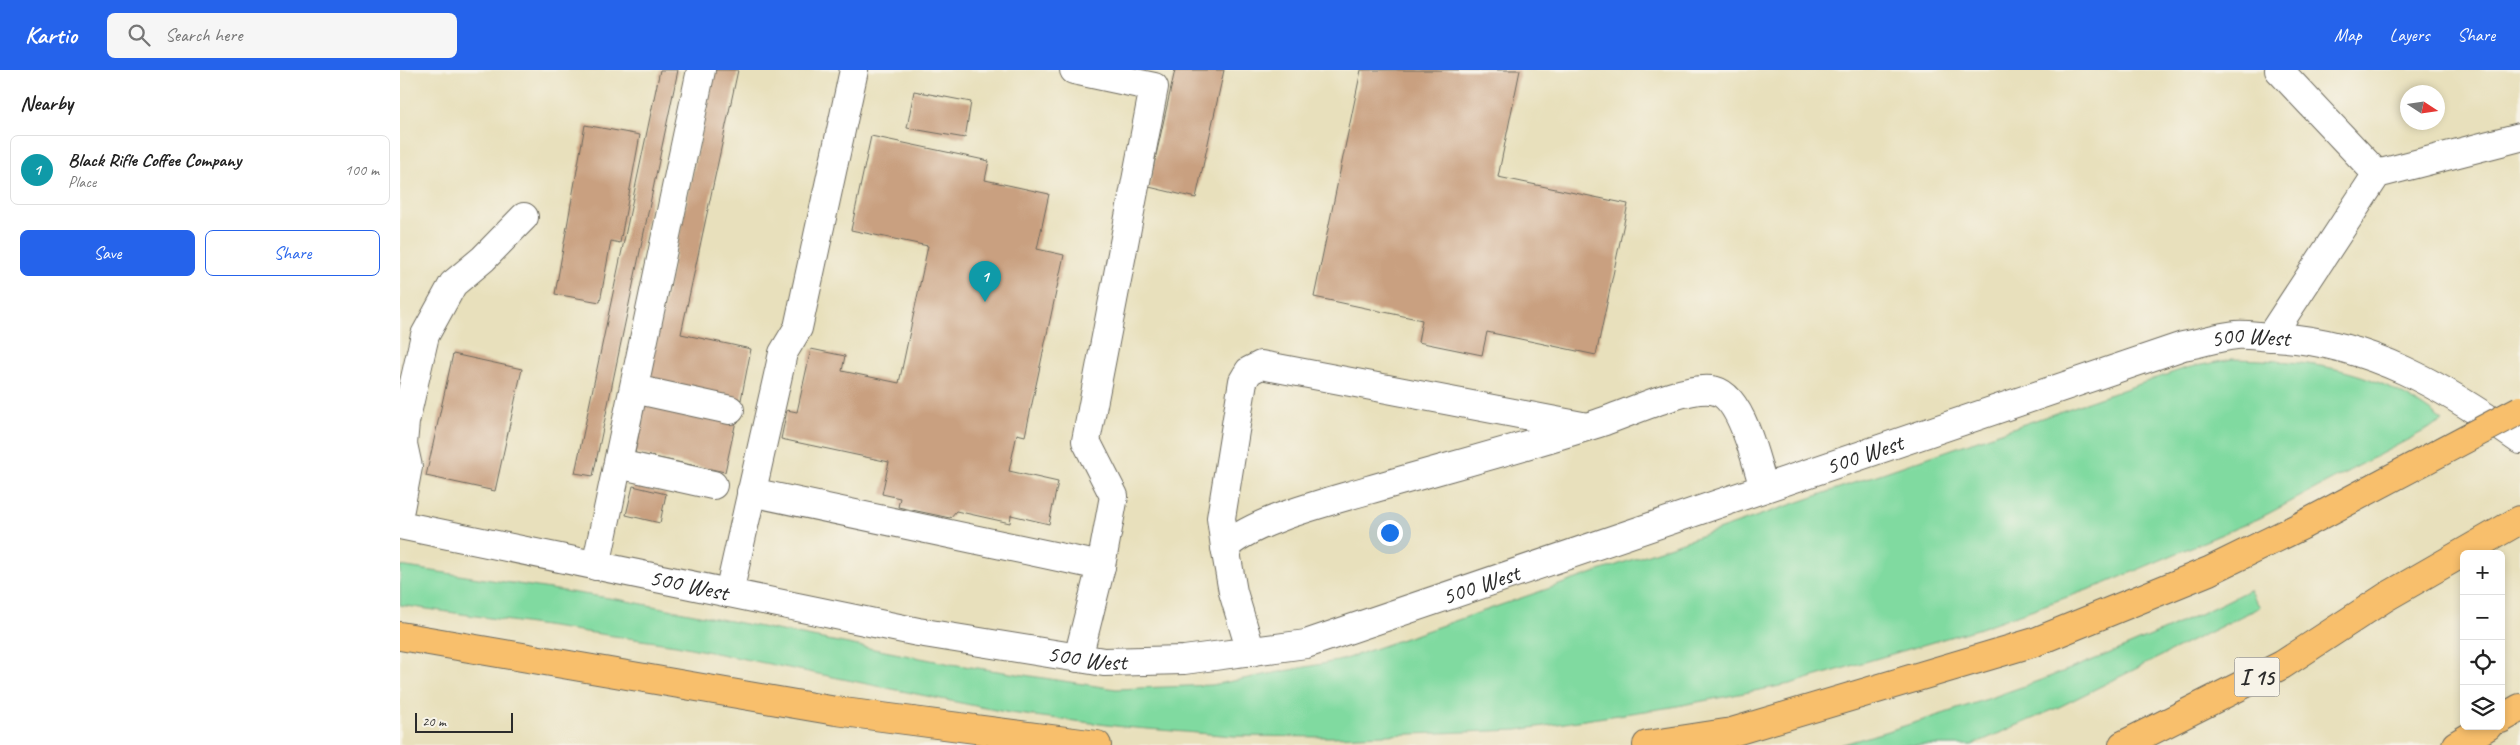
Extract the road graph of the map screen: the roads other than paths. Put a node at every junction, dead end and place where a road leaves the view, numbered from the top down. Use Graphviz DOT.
graph roads {
  1 [pos="701,70"];
  2 [pos="854,70"];
  3 [pos="1074,70"];
  4 [pos="2279,70"];
  5 [pos="2520,137"];
  6 [pos="2377,174"];
  7 [pos="524,216"];
  8 [pos="2270,337"];
  9 [pos="634,390"];
  10 [pos="730,410"];
  11 [pos="2520,410"];
  12 [pos="1586,427"];
  13 [pos="2520,440"];
  14 [pos="618,464"];
  15 [pos="713,485"];
  16 [pos="1764,488"];
  17 [pos="752,492"];
  18 [pos="400,509"];
  19 [pos="2520,520"];
  20 [pos="400,526"];
  21 [pos="1225,547"];
  22 [pos="596,566"];
  23 [pos="1101,566"];
  24 [pos="729,593"];
  25 [pos="400,636"];
  26 [pos="1251,652"];
  27 [pos="1078,658"];
  28 [pos="2520,708"];
  29 [pos="2505,717"];
  30 [pos="2481,730"];
  31 [pos="1097,745"];
  32 [pos="1647,745"];
  33 [pos="2123,745"];
  34 [pos="2456,745"];
  1 -- 9 [label="street"];
  2 -- 17 [label="street"];
  3 -- 23 [label="street"];
  4 -- 6 [label="street"];
  5 -- 6 [label="street"];
  6 -- 8 [label="street"];
  7 -- 18 [label="street"];
  8 -- 13 [label="street, 500 West"];
  8 -- 16 [label="street, 500 West"];
  9 -- 10 [label="street"];
  9 -- 14 [label="street"];
  11 -- 32 [label="highway, bridge"];
  12 -- 16 [label="street"];
  12 -- 21 [label="street"];
  12 -- 21 [label="street"];
  14 -- 15 [label="street"];
  14 -- 22 [label="street"];
  16 -- 26 [label="street, 500 West"];
  17 -- 23 [label="street"];
  17 -- 24 [label="street"];
  19 -- 33 [label="highway, I 15"];
  20 -- 22 [label="street, 500 West"];
  21 -- 26 [label="street"];
  22 -- 24 [label="street, 500 West"];
  23 -- 27 [label="street"];
  24 -- 27 [label="street, 500 West"];
  25 -- 31 [label="highway"];
  26 -- 27 [label="street, 500 West"];
  28 -- 29 [label="highway"];
  30 -- 34 [label="highway"];
}
